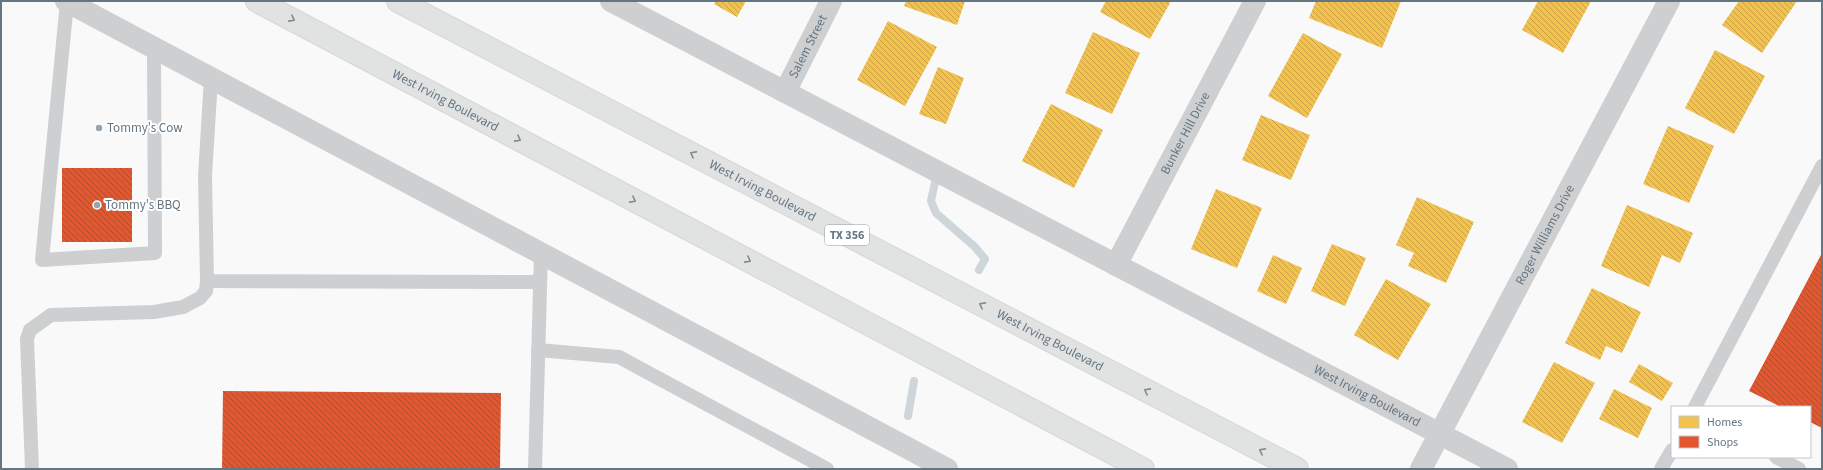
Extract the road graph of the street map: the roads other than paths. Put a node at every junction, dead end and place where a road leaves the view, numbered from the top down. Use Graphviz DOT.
graph roads {
  1 [pos="66,1"];
  2 [pos="257,1"];
  3 [pos="398,1"];
  4 [pos="611,1"];
  5 [pos="831,1"];
  6 [pos="1255,1"];
  7 [pos="1669,1"];
  8 [pos="154,48"];
  9 [pos="211,78"];
  10 [pos="785,92"];
  11 [pos="1822,166"];
  12 [pos="541,253"];
  13 [pos="1116,265"];
  14 [pos="207,281"];
  15 [pos="540,282"];
  16 [pos="538,350"];
  17 [pos="1696,406"];
  18 [pos="1440,434"];
  19 [pos="1671,452"];
  20 [pos="1778,458"];
  21 [pos="32,469"];
  22 [pos="535,469"];
  23 [pos="827,469"];
  24 [pos="947,469"];
  25 [pos="1143,469"];
  26 [pos="1297,469"];
  27 [pos="1421,469"];
  28 [pos="1507,469"];
  29 [pos="1662,469"];
  30 [pos="1800,469"];
  1 -- 8 [label="street"];
  1 -- 8 [label="lane"];
  2 -- 25 [label="main road, West Irving Boulevard, one-way"];
  26 -- 3 [label="main road, West Irving Boulevard / TX 356, one-way"];
  4 -- 10 [label="street, West Irving Boulevard"];
  5 -- 10 [label="street, Salem Street"];
  6 -- 13 [label="street, Bunker Hill Drive"];
  7 -- 18 [label="street, Roger Williams Drive"];
  8 -- 9 [label="street"];
  9 -- 12 [label="street"];
  9 -- 14 [label="lane"];
  10 -- 13 [label="street, West Irving Boulevard"];
  11 -- 17 [label="lane"];
  12 -- 15 [label="lane"];
  12 -- 24 [label="street"];
  13 -- 18 [label="street, West Irving Boulevard"];
  14 -- 15 [label="lane"];
  14 -- 21 [label="lane"];
  15 -- 16 [label="lane"];
  16 -- 22 [label="lane"];
  16 -- 23 [label="lane"];
  18 -- 27 [label="street, Roger Williams Drive"];
  18 -- 28 [label="street, West Irving Boulevard"];
  19 -- 29 [label="lane"];
  20 -- 30 [label="lane"];
}
